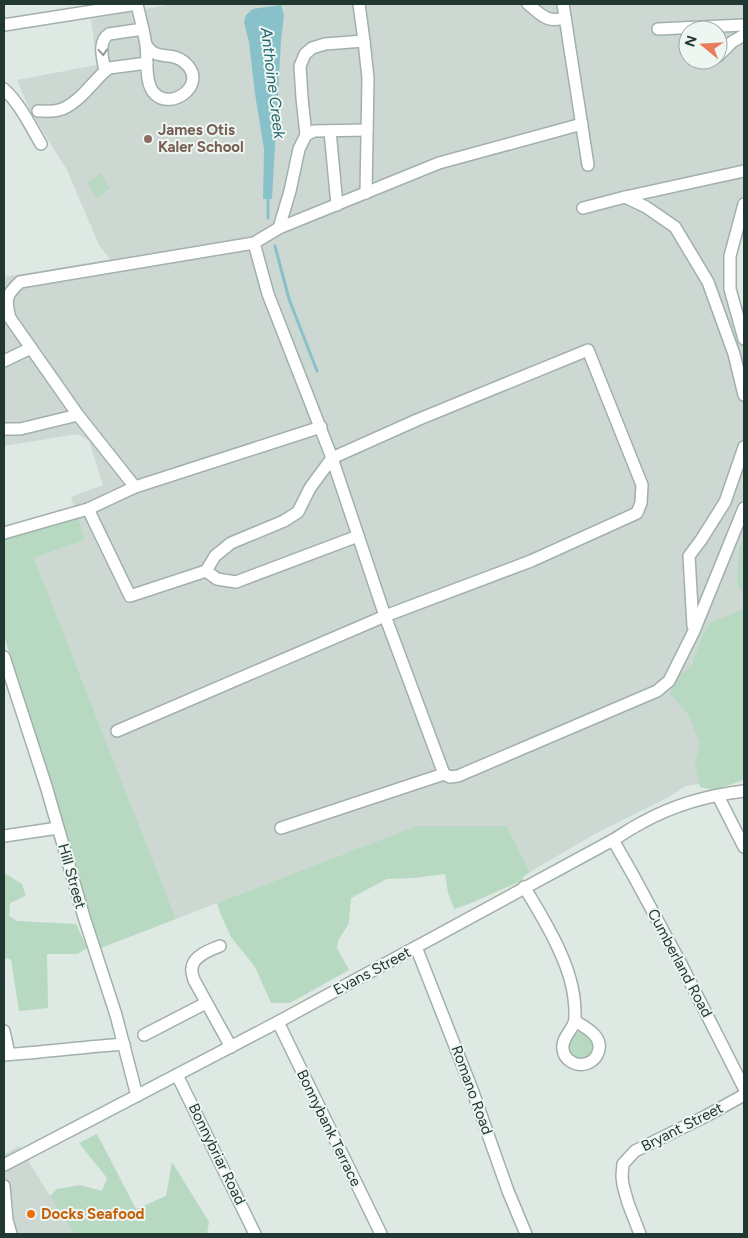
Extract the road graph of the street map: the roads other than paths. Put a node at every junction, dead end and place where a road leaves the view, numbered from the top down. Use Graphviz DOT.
graph roads {
  1 [pos="137,4"];
  2 [pos="359,4"];
  3 [pos="528,4"];
  4 [pos="563,4"];
  5 [pos="565,18"];
  6 [pos="4,25"];
  7 [pos="744,25"];
  8 [pos="143,29"];
  9 [pos="658,29"];
  10 [pos="744,35"];
  11 [pos="364,41"];
  12 [pos="146,45"];
  13 [pos="728,46"];
  14 [pos="147,62"];
  15 [pos="105,71"];
  16 [pos="4,90"];
  17 [pos="38,111"];
  18 [pos="582,124"];
  19 [pos="330,130"];
  20 [pos="367,130"];
  21 [pos="306,135"];
  22 [pos="41,144"];
  23 [pos="588,165"];
  24 [pos="744,171"];
  25 [pos="366,193"];
  26 [pos="625,197"];
  27 [pos="744,204"];
  28 [pos="337,205"];
  29 [pos="583,208"];
  30 [pos="280,228"];
  31 [pos="254,243"];
  32 [pos="744,339"];
  33 [pos="31,348"];
  34 [pos="4,361"];
  35 [pos="744,395"];
  36 [pos="78,415"];
  37 [pos="321,427"];
  38 [pos="4,429"];
  39 [pos="744,447"];
  40 [pos="332,458"];
  41 [pos="135,487"];
  42 [pos="744,508"];
  43 [pos="88,509"];
  44 [pos="4,533"];
  45 [pos="358,536"];
  46 [pos="206,571"];
  47 [pos="386,616"];
  48 [pos="694,631"];
  49 [pos="4,657"];
  50 [pos="117,731"];
  51 [pos="444,774"];
  52 [pos="744,791"];
  53 [pos="718,796"];
  54 [pos="58,828"];
  55 [pos="281,828"];
  56 [pos="4,836"];
  57 [pos="613,840"];
  58 [pos="744,847"];
  59 [pos="524,888"];
  60 [pos="220,946"];
  61 [pos="416,947"];
  62 [pos="206,1003"];
  63 [pos="575,1021"];
  64 [pos="278,1022"];
  65 [pos="4,1031"];
  66 [pos="144,1035"];
  67 [pos="124,1044"];
  68 [pos="231,1047"];
  69 [pos="6,1055"];
  70 [pos="177,1075"];
  71 [pos="744,1088"];
  72 [pos="744,1095"];
  73 [pos="138,1096"];
  74 [pos="4,1165"];
  75 [pos="4,1186"];
  76 [pos="12,1234"];
  77 [pos="255,1234"];
  78 [pos="381,1234"];
  79 [pos="526,1234"];
  80 [pos="640,1234"];
  1 -- 6 [label="street"];
  1 -- 8 [label="street"];
  2 -- 11 [label="street"];
  3 -- 5 [label="street"];
  4 -- 5 [label="street"];
  5 -- 18 [label="street"];
  7 -- 9 [label="street"];
  8 -- 12 [label="street"];
  8 -- 15 [label="street, one-way"];
  10 -- 13 [label="street"];
  11 -- 20 [label="street"];
  11 -- 21 [label="street"];
  12 -- 14 [label="street"];
  12 -- 14 [label="street"];
  14 -- 15 [label="street"];
  15 -- 17 [label="street"];
  16 -- 22 [label="street"];
  18 -- 23 [label="street"];
  18 -- 25 [label="street"];
  19 -- 20 [label="street"];
  19 -- 21 [label="street"];
  19 -- 28 [label="street"];
  20 -- 25 [label="street"];
  21 -- 30 [label="street"];
  24 -- 26 [label="street"];
  25 -- 28 [label="street"];
  26 -- 29 [label="street"];
  26 -- 35 [label="street"];
  27 -- 32 [label="street"];
  28 -- 30 [label="street"];
  30 -- 31 [label="street"];
  31 -- 33 [label="street"];
  31 -- 37 [label="street"];
  33 -- 34 [label="street"];
  33 -- 36 [label="street"];
  36 -- 38 [label="street"];
  36 -- 41 [label="street"];
  37 -- 40 [label="street"];
  37 -- 41 [label="street"];
  39 -- 48 [label="street"];
  40 -- 45 [label="street"];
  40 -- 46 [label="street"];
  40 -- 47 [label="street"];
  41 -- 43 [label="street"];
  42 -- 48 [label="street"];
  43 -- 44 [label="street"];
  43 -- 46 [label="street"];
  45 -- 46 [label="street"];
  45 -- 47 [label="street"];
  47 -- 50 [label="street"];
  47 -- 51 [label="street"];
  48 -- 51 [label="street"];
  49 -- 54 [label="street, Hill Street"];
  51 -- 55 [label="street"];
  52 -- 53 [label="street, Evans Street"];
  53 -- 57 [label="street, Evans Street"];
  53 -- 58 [label="street"];
  54 -- 56 [label="street"];
  54 -- 67 [label="street, Hill Street"];
  57 -- 59 [label="street, Evans Street"];
  57 -- 71 [label="street, Cumberland Road"];
  59 -- 61 [label="street, Evans Street"];
  59 -- 63 [label="street"];
  60 -- 62 [label="street"];
  61 -- 64 [label="street, Evans Street"];
  61 -- 79 [label="street, Romano Road"];
  62 -- 66 [label="street"];
  62 -- 68 [label="street"];
  64 -- 68 [label="street, Evans Street"];
  64 -- 78 [label="street, Bonnybank Terrace"];
  65 -- 69 [label="street"];
  67 -- 69 [label="street"];
  67 -- 73 [label="street, Hill Street"];
  68 -- 70 [label="street, Evans Street"];
  70 -- 73 [label="street, Evans Street"];
  70 -- 77 [label="street, Bonnybriar Road"];
  72 -- 80 [label="street, Bryant Street"];
  73 -- 74 [label="street, Evans Street"];
  75 -- 76 [label="street"];
}
